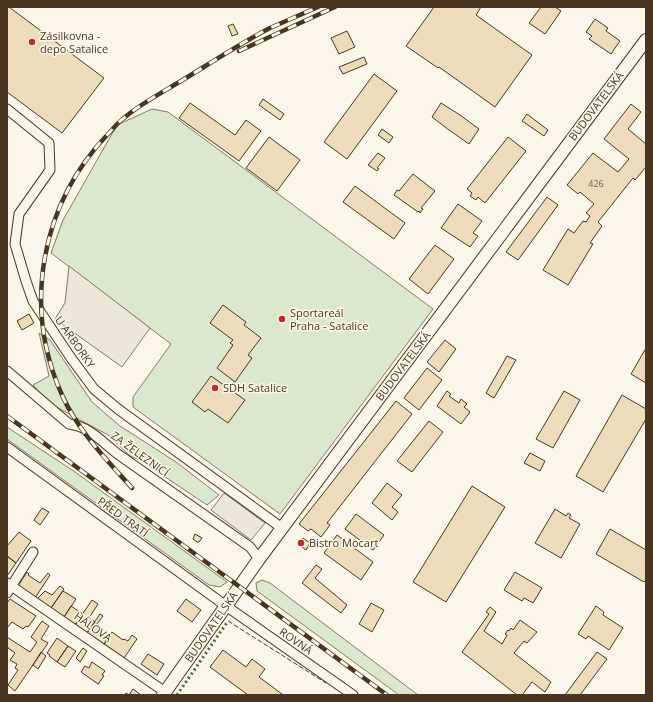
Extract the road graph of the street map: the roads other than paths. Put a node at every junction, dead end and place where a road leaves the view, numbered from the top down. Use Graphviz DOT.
graph roads {
  1 [pos="646,40"];
  2 [pos="7,108"];
  3 [pos="7,371"];
  4 [pos="7,447"];
  5 [pos="282,528"];
  6 [pos="33,552"];
  7 [pos="259,559"];
  8 [pos="8,587"];
  9 [pos="226,606"];
  10 [pos="164,693"];
  11 [pos="353,695"];
  1 -- 5 [label="street, BUDOVATELSKÁ"];
  2 -- 5 [label="street, U ARBORKY"];
  3 -- 7 [label="street, ZA ŽELEZNICÍ"];
  4 -- 9 [label="street, PŘED TRATÍ"];
  5 -- 7 [label="street, BUDOVATELSKÁ"];
  6 -- 8 [label="street"];
  7 -- 9 [label="street, BUDOVATELSKÁ"];
  8 -- 10 [label="street, HÁLOVA"];
  9 -- 10 [label="street, BUDOVATELSKÁ"];
  9 -- 11 [label="street, ROVNÁ"];
}
